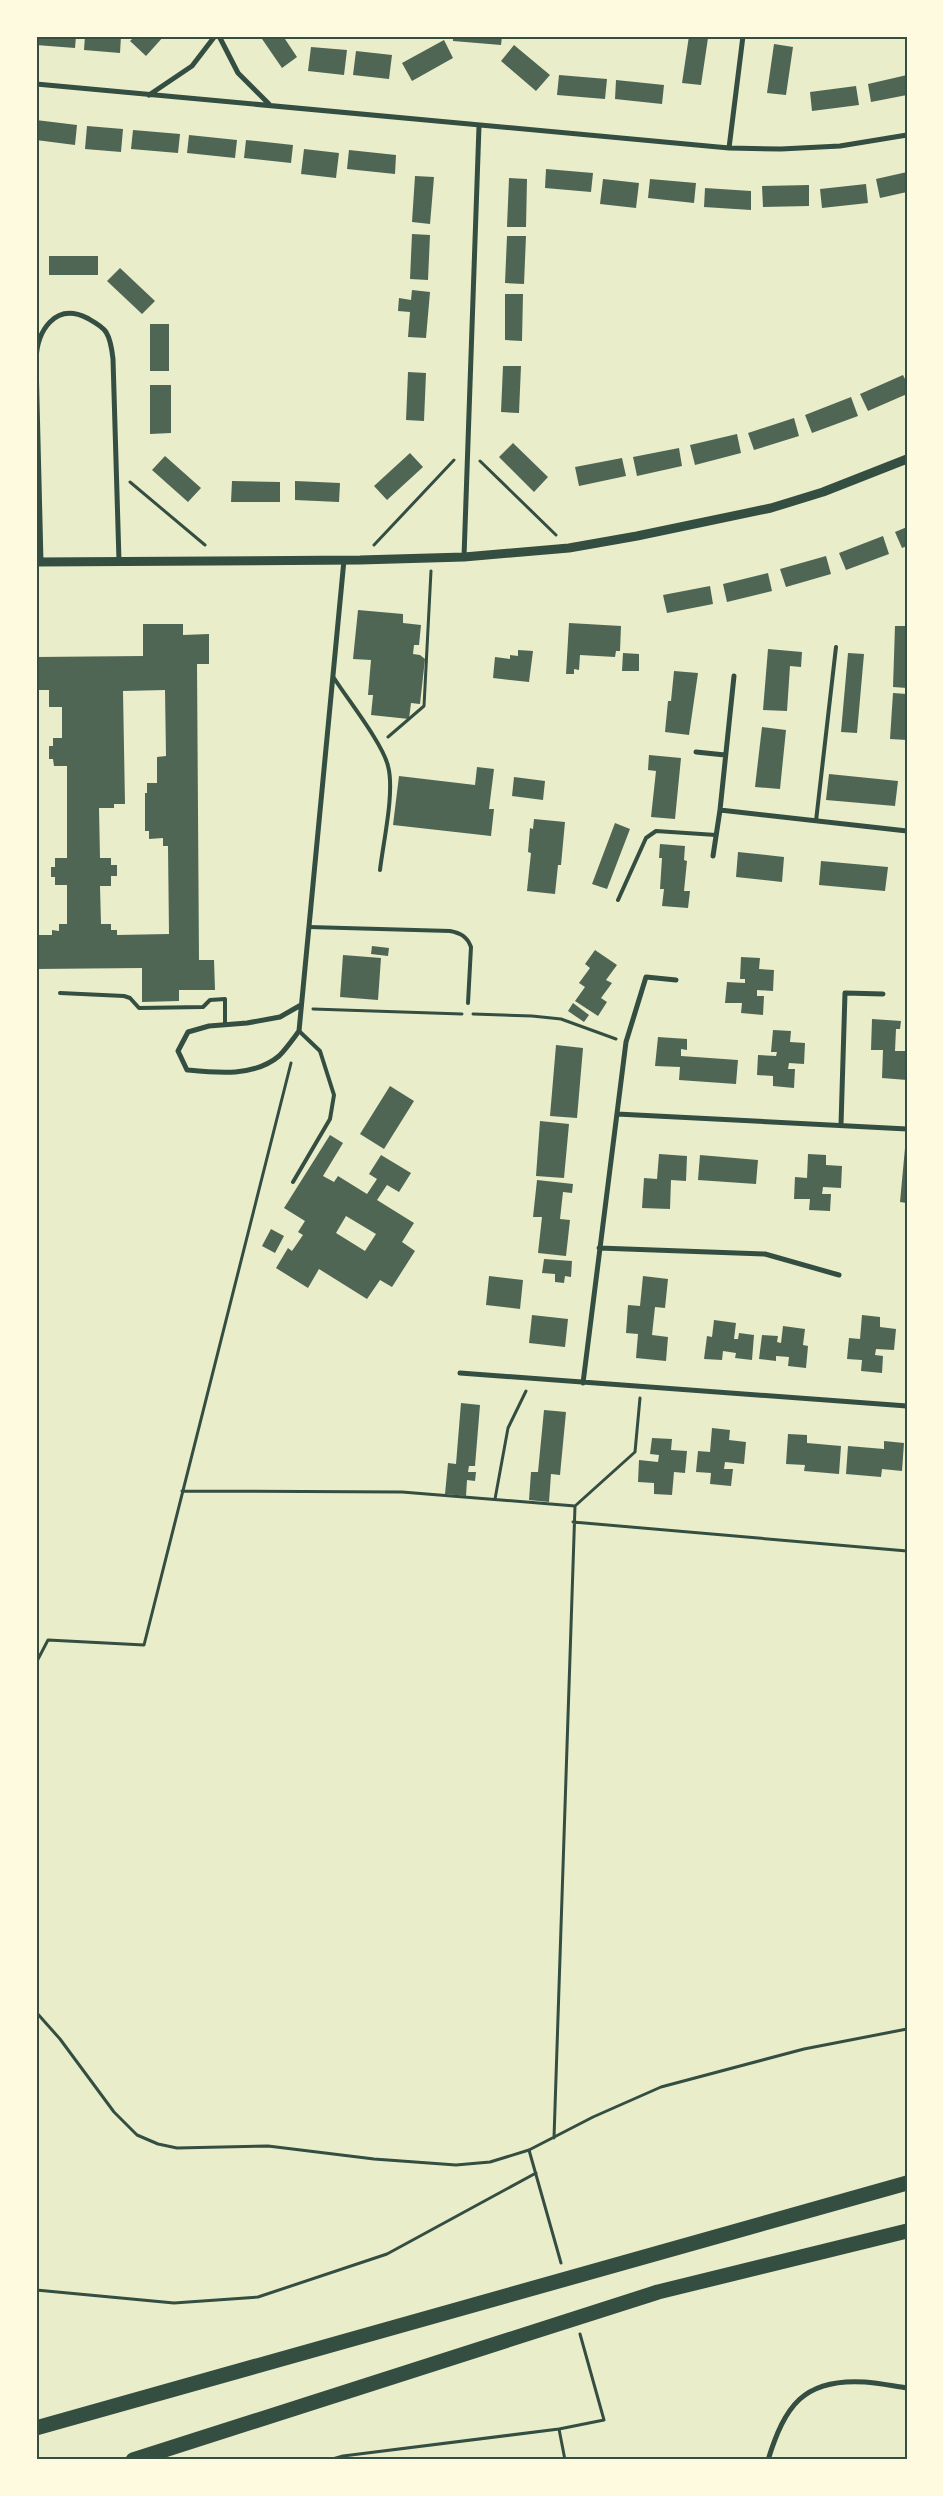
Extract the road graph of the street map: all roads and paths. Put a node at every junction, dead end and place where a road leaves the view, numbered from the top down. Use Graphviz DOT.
graph roads {
  1 [pos="215,36"];
  2 [pos="219,36"];
  3 [pos="743,36"];
  4 [pos="36,84"];
  5 [pos="149,95"];
  6 [pos="269,105"];
  7 [pos="479,126"];
  8 [pos="907,135"];
  9 [pos="729,148"];
  10 [pos="36,360"];
  11 [pos="907,459"];
  12 [pos="118,472"];
  13 [pos="464,557"];
  14 [pos="432,558"];
  15 [pos="222,560"];
  16 [pos="344,560"];
  17 [pos="119,561"];
  18 [pos="39,562"];
  19 [pos="836,647"];
  20 [pos="734,676"];
  21 [pos="334,678"];
  22 [pos="378,746"];
  23 [pos="696,752"];
  24 [pos="725,755"];
  25 [pos="720,810"];
  26 [pos="816,821"];
  27 [pos="907,831"];
  28 [pos="716,835"];
  29 [pos="713,856"];
  30 [pos="380,870"];
  31 [pos="618,900"];
  32 [pos="309,927"];
  33 [pos="676,980"];
  34 [pos="60,992"];
  35 [pos="883,994"];
  36 [pos="468,1003"];
  37 [pos="301,1004"];
  38 [pos="224,1025"];
  39 [pos="299,1032"];
  40 [pos="617,1114"];
  41 [pos="841,1125"];
  42 [pos="907,1129"];
  43 [pos="293,1182"];
  44 [pos="599,1248"];
  45 [pos="839,1275"];
  46 [pos="460,1373"];
  47 [pos="534,1379"];
  48 [pos="583,1383"];
  49 [pos="641,1387"];
  50 [pos="907,1406"];
  51 [pos="182,1491"];
  52 [pos="495,1499"];
  53 [pos="574,1506"];
  54 [pos="573,1522"];
  55 [pos="907,1551"];
  56 [pos="36,1663"];
  57 [pos="36,2012"];
  58 [pos="907,2029"];
  59 [pos="554,2138"];
  60 [pos="529,2150"];
  61 [pos="536,2173"];
  62 [pos="907,2183"];
  63 [pos="907,2230"];
  64 [pos="562,2266"];
  65 [pos="36,2290"];
  66 [pos="580,2331"];
  67 [pos="907,2388"];
  68 [pos="36,2428"];
  69 [pos="559,2429"];
  70 [pos="133,2460"];
  71 [pos="329,2460"];
  72 [pos="565,2460"];
  73 [pos="768,2460"];
  1 -- 5 [label="street"];
  2 -- 6 [label="street"];
  3 -- 9 [label="street"];
  4 -- 5 [label="street"];
  5 -- 6 [label="street"];
  6 -- 7 [label="street"];
  7 -- 9 [label="street"];
  7 -- 13 [label="street"];
  8 -- 9 [label="street"];
  10 -- 12 [label="street"];
  10 -- 18 [label="street"];
  11 -- 13 [label="street"];
  12 -- 15 [label="path"];
  12 -- 17 [label="street"];
  13 -- 14 [label="street"];
  14 -- 16 [label="street"];
  14 -- 22 [label="path"];
  15 -- 16 [label="street"];
  15 -- 17 [label="street"];
  16 -- 21 [label="street"];
  17 -- 18 [label="street"];
  19 -- 26 [label="lane"];
  20 -- 24 [label="street"];
  21 -- 22 [label="lane"];
  21 -- 32 [label="street"];
  22 -- 30 [label="lane"];
  23 -- 24 [label="street"];
  24 -- 25 [label="street"];
  25 -- 26 [label="street"];
  25 -- 28 [label="street"];
  26 -- 27 [label="street"];
  28 -- 29 [label="street"];
  28 -- 31 [label="lane"];
  32 -- 36 [label="lane"];
  32 -- 37 [label="street"];
  33 -- 40 [label="street"];
  34 -- 38 [label="lane"];
  35 -- 41 [label="street"];
  37 -- 38 [label="street"];
  37 -- 39 [label="street"];
  38 -- 39 [label="street"];
  39 -- 43 [label="lane"];
  39 -- 51 [label="path"];
  40 -- 41 [label="street"];
  40 -- 44 [label="street"];
  41 -- 42 [label="street"];
  44 -- 45 [label="street"];
  44 -- 48 [label="street"];
  46 -- 47 [label="street"];
  47 -- 48 [label="street"];
  47 -- 52 [label="path"];
  48 -- 49 [label="street"];
  49 -- 50 [label="street"];
  49 -- 53 [label="path"];
  51 -- 52 [label="path"];
  51 -- 56 [label="path"];
  52 -- 53 [label="path"];
  53 -- 54 [label="path"];
  54 -- 55 [label="path"];
  54 -- 59 [label="path"];
  57 -- 60 [label="path"];
  58 -- 59 [label="path"];
  59 -- 60 [label="path"];
  60 -- 61 [label="path"];
  61 -- 64 [label="path"];
  61 -- 65 [label="path"];
  62 -- 68 [label="highway"];
  63 -- 70 [label="highway"];
  66 -- 69 [label="path"];
  67 -- 73 [label="street"];
  69 -- 71 [label="path"];
  69 -- 72 [label="path"];
}
